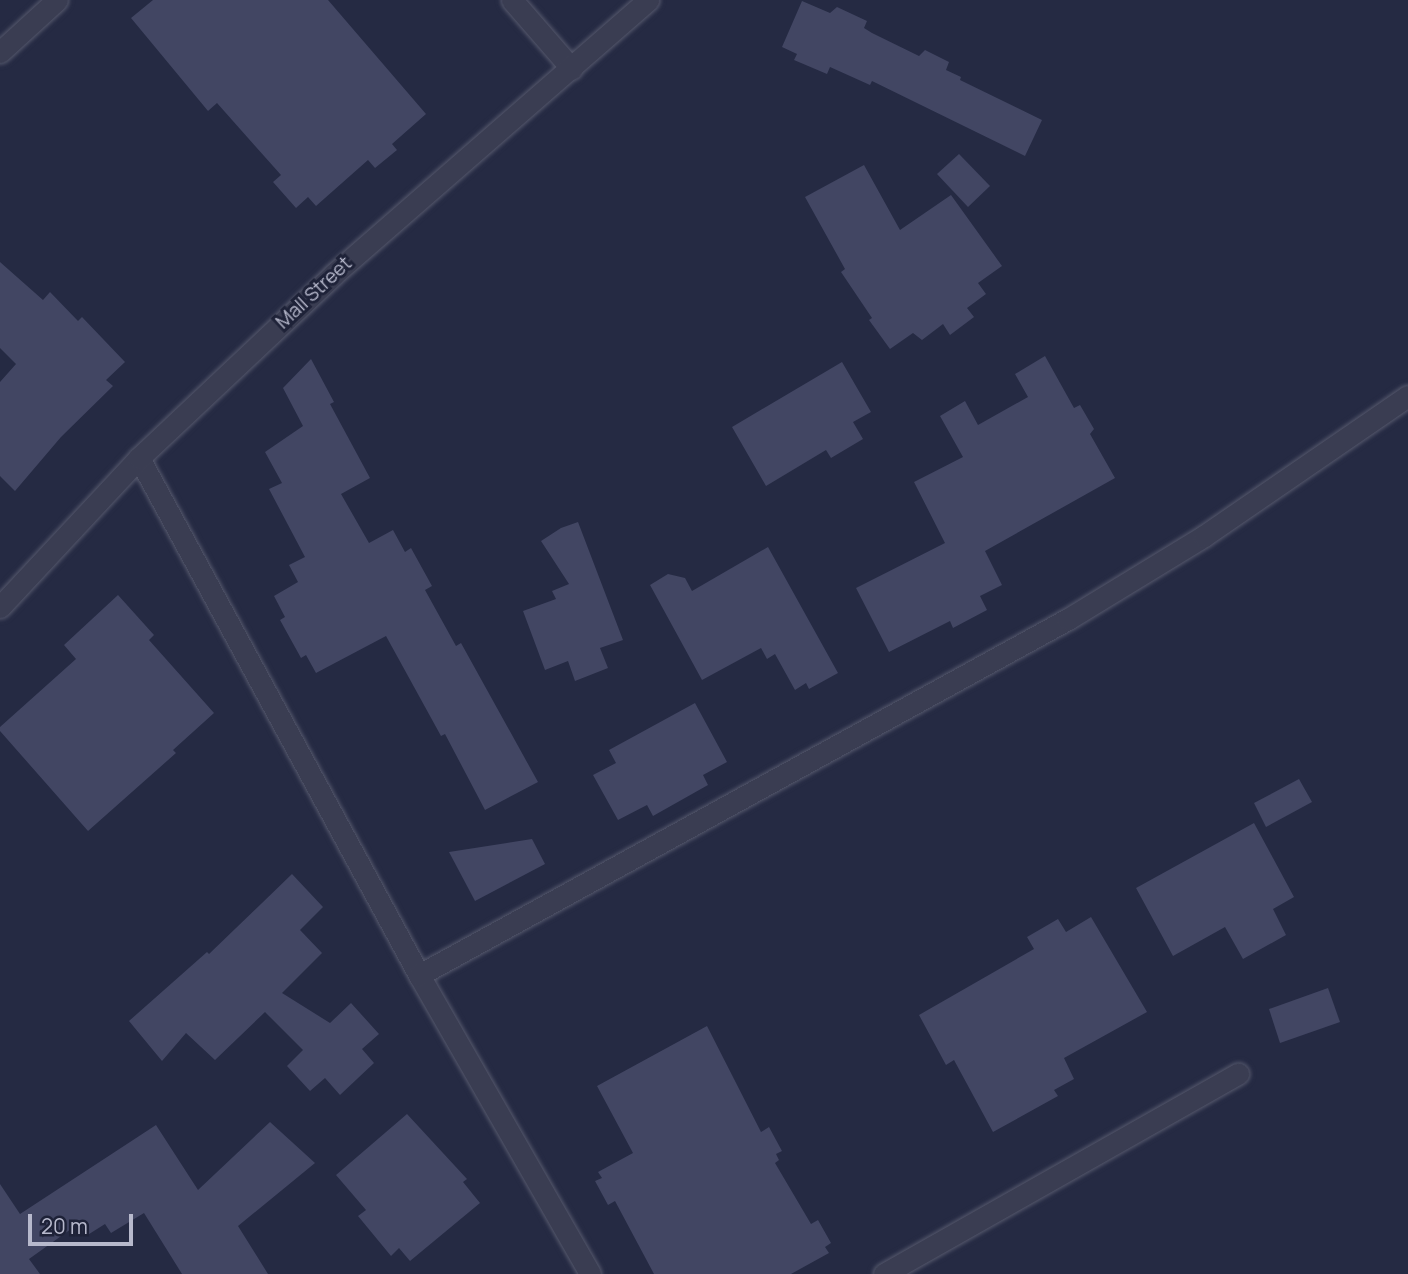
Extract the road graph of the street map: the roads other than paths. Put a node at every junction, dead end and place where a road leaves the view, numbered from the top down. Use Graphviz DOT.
graph roads {
  1 [pos="57,0"];
  2 [pos="512,0"];
  3 [pos="648,0"];
  4 [pos="0,52"];
  5 [pos="572,69"];
  6 [pos="1408,396"];
  7 [pos="139,458"];
  8 [pos="0,607"];
  9 [pos="419,975"];
  10 [pos="1238,1074"];
  11 [pos="590,1274"];
  12 [pos="884,1274"];
  1 -- 4 [label="street"];
  2 -- 5 [label="street"];
  3 -- 5 [label="street, Mall Street"];
  5 -- 7 [label="street, Mall Street"];
  6 -- 9 [label="street"];
  7 -- 8 [label="street, Mall Street"];
  7 -- 9 [label="street"];
  9 -- 11 [label="street"];
  10 -- 12 [label="street"];
}
